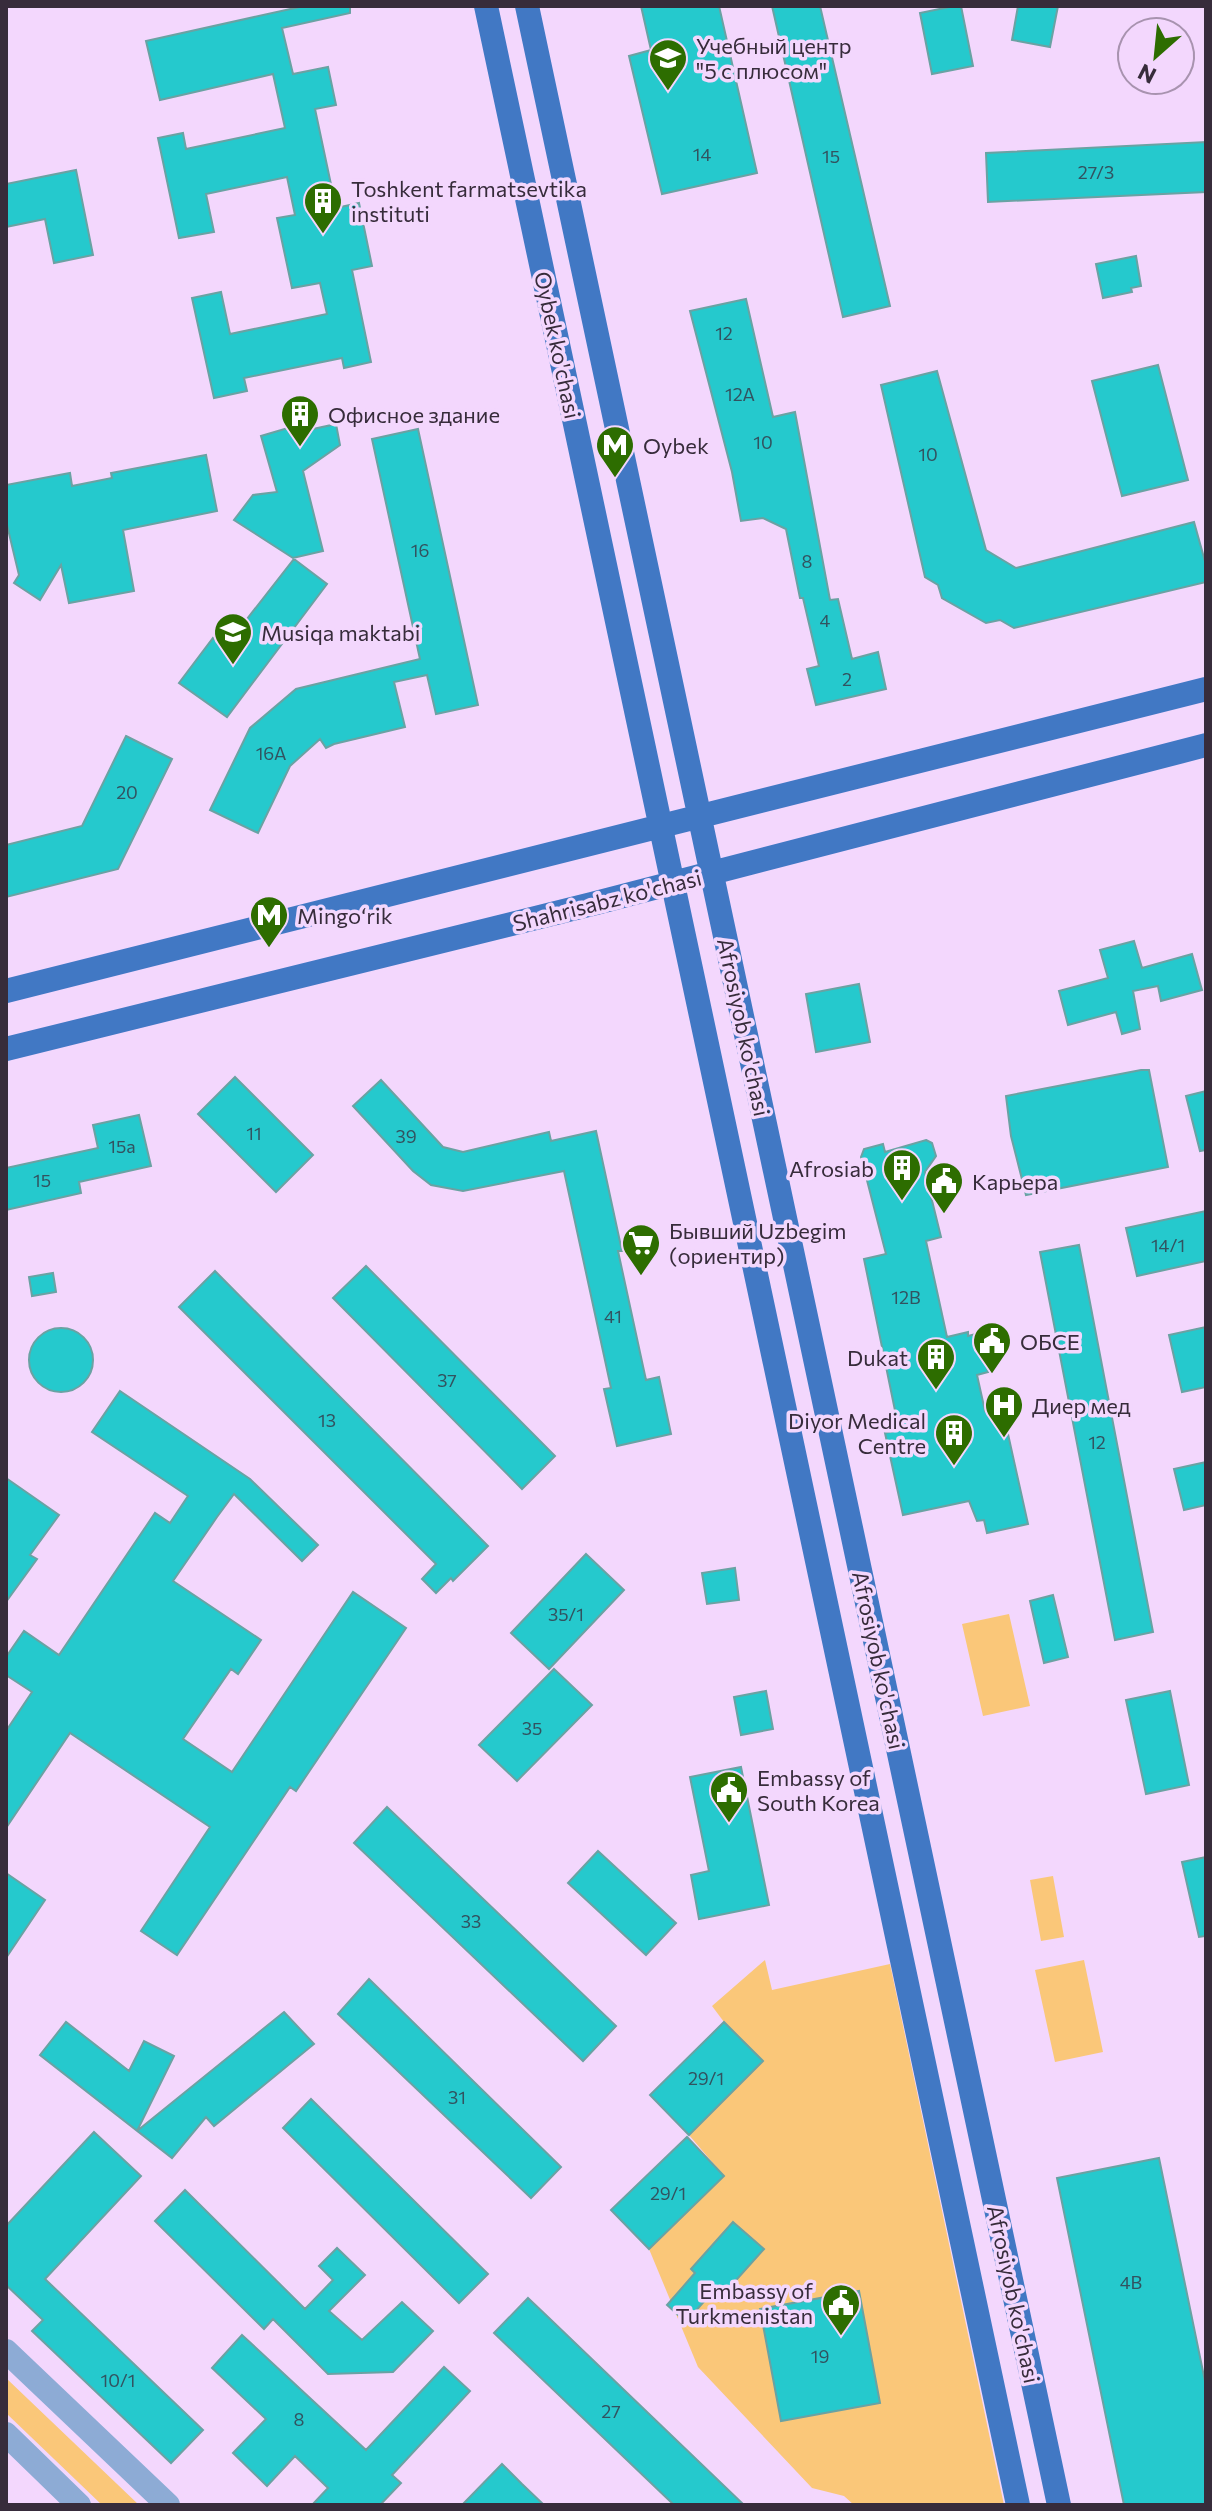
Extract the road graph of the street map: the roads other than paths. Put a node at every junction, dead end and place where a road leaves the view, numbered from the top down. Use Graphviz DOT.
graph roads {
  1 [pos="486,6"];
  2 [pos="527,6"];
  3 [pos="1206,689"];
  4 [pos="1206,745"];
  5 [pos="699,816"];
  6 [pos="660,826"];
  7 [pos="712,873"];
  8 [pos="672,883"];
  9 [pos="6,991"];
  10 [pos="6,1049"];
  11 [pos="6,2351"];
  12 [pos="6,2434"];
  13 [pos="79,2505"];
  14 [pos="168,2505"];
  15 [pos="1018,2505"];
  16 [pos="1059,2505"];
  1 -- 6 [label="main road, Oybek ko'chasi"];
  2 -- 5 [label="main road, Oybek ko'chasi"];
  3 -- 5 [label="main road"];
  4 -- 7 [label="main road, Shahrisabz ko'chasi"];
  5 -- 6 [label="main road"];
  5 -- 7 [label="main road, Afrosiyob ko'chasi"];
  6 -- 8 [label="main road, Afrosiyob ko'chasi"];
  6 -- 9 [label="main road"];
  7 -- 8 [label="main road, Shahrisabz ko'chasi"];
  7 -- 16 [label="main road, Afrosiyob ko'chasi"];
  8 -- 10 [label="main road, Shahrisabz ko'chasi"];
  8 -- 15 [label="main road, Afrosiyob ko'chasi"];
  11 -- 14 [label="street"];
  12 -- 13 [label="street"];
}
